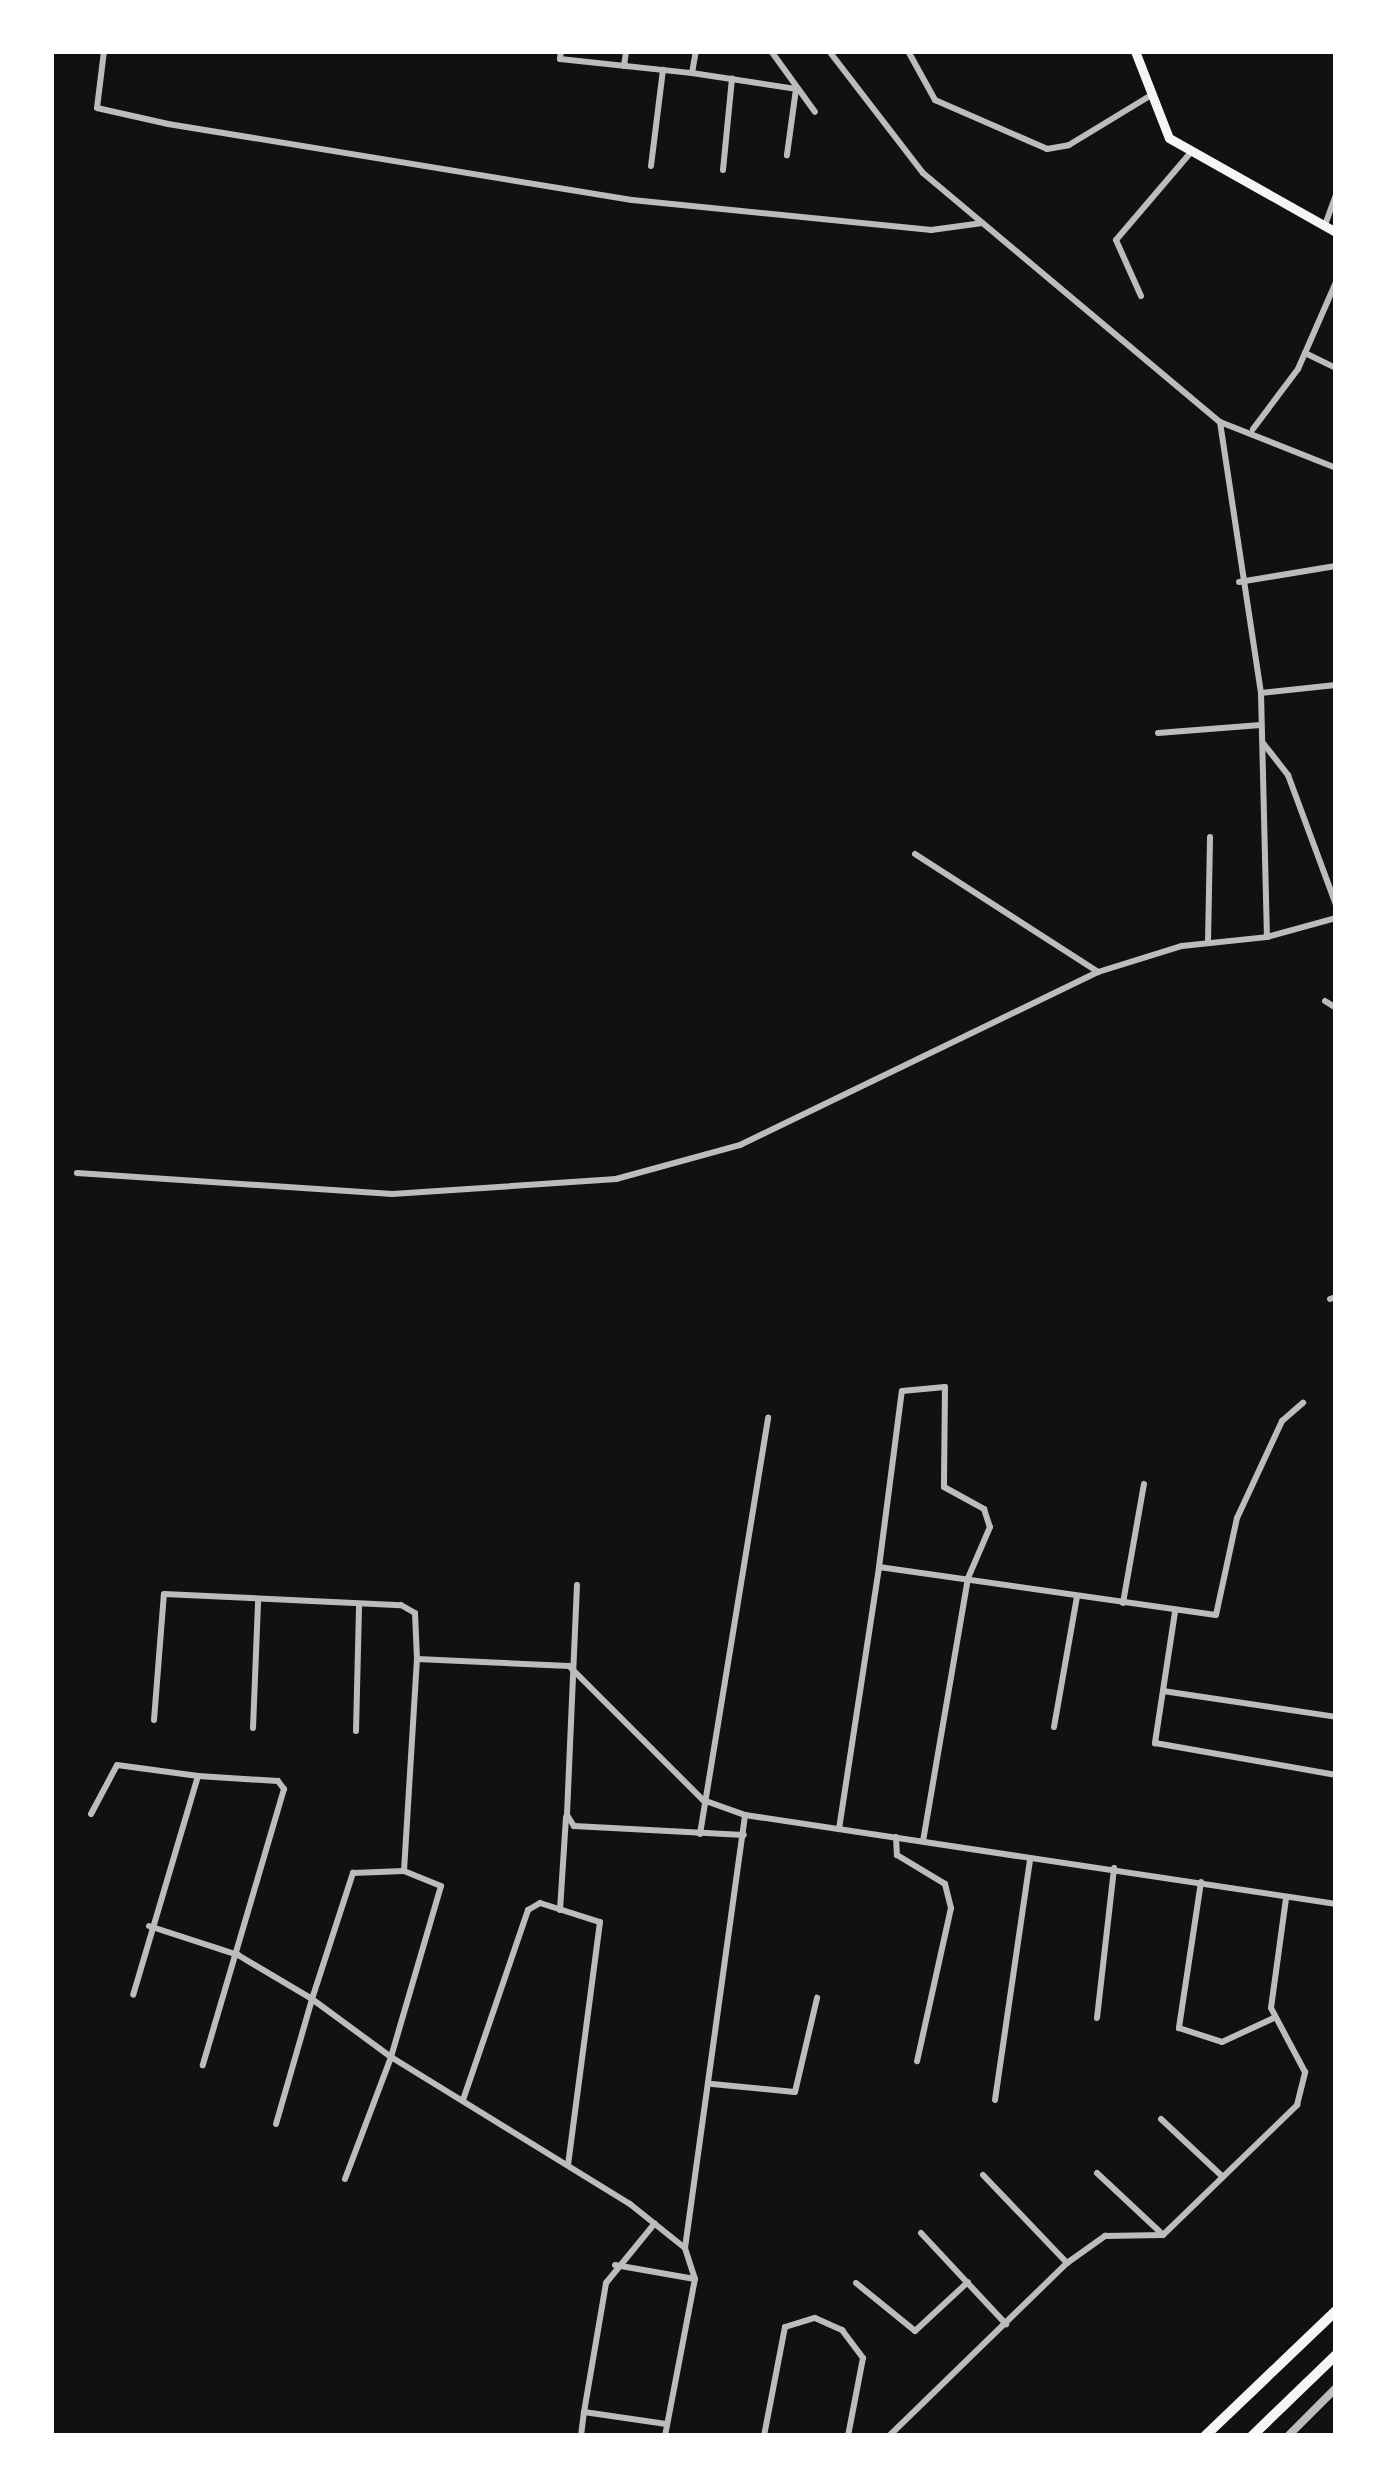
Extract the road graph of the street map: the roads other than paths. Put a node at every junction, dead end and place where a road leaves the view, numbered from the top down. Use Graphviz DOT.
graph roads {
  1 [pos="104,51"];
  2 [pos="561,51"];
  3 [pos="626,51"];
  4 [pos="696,51"];
  5 [pos="771,51"];
  6 [pos="829,51"];
  7 [pos="908,51"];
  8 [pos="1135,51"];
  9 [pos="624,66"];
  10 [pos="663,70"];
  11 [pos="692,73"];
  12 [pos="732,78"];
  13 [pos="796,89"];
  14 [pos="1148,97"];
  15 [pos="815,112"];
  16 [pos="1192,151"];
  17 [pos="787,155"];
  18 [pos="651,166"];
  19 [pos="723,170"];
  20 [pos="1336,194"];
  21 [pos="983,223"];
  22 [pos="1330,229"];
  23 [pos="1336,282"];
  24 [pos="1141,296"];
  25 [pos="1305,353"];
  26 [pos="1336,368"];
  27 [pos="1220,422"];
  28 [pos="1253,429"];
  29 [pos="1336,468"];
  30 [pos="1336,566"];
  31 [pos="1239,582"];
  32 [pos="1336,685"];
  33 [pos="1261,693"];
  34 [pos="1261,725"];
  35 [pos="1159,733"];
  36 [pos="1261,741"];
  37 [pos="1210,836"];
  38 [pos="915,854"];
  39 [pos="1336,905"];
  40 [pos="1336,918"];
  41 [pos="1267,937"];
  42 [pos="1208,943"];
  43 [pos="1097,972"];
  44 [pos="1325,1000"];
  45 [pos="1336,1008"];
  46 [pos="77,1173"];
  47 [pos="1303,1403"];
  48 [pos="768,1418"];
  49 [pos="1144,1484"];
  50 [pos="879,1567"];
  51 [pos="968,1578"];
  52 [pos="577,1585"];
  53 [pos="1077,1596"];
  54 [pos="257,1600"];
  55 [pos="1123,1604"];
  56 [pos="359,1605"];
  57 [pos="1175,1612"];
  58 [pos="417,1660"];
  59 [pos="569,1666"];
  60 [pos="1163,1691"];
  61 [pos="1336,1717"];
  62 [pos="154,1720"];
  63 [pos="1054,1727"];
  64 [pos="253,1728"];
  65 [pos="356,1731"];
  66 [pos="1336,1775"];
  67 [pos="198,1776"];
  68 [pos="703,1800"];
  69 [pos="91,1814"];
  70 [pos="567,1815"];
  71 [pos="745,1815"];
  72 [pos="838,1829"];
  73 [pos="700,1834"];
  74 [pos="744,1835"];
  75 [pos="896,1838"];
  76 [pos="923,1841"];
  77 [pos="1030,1859"];
  78 [pos="1114,1868"];
  79 [pos="404,1871"];
  80 [pos="1202,1882"];
  81 [pos="1286,1897"];
  82 [pos="1336,1904"];
  83 [pos="560,1910"];
  84 [pos="149,1926"];
  85 [pos="238,1954"];
  86 [pos="134,1995"];
  87 [pos="817,1998"];
  88 [pos="312,1999"];
  89 [pos="1097,2018"];
  90 [pos="1274,2018"];
  91 [pos="391,2057"];
  92 [pos="917,2061"];
  93 [pos="203,2065"];
  94 [pos="712,2084"];
  95 [pos="463,2100"];
  96 [pos="994,2100"];
  97 [pos="1161,2119"];
  98 [pos="275,2124"];
  99 [pos="568,2165"];
  100 [pos="1097,2174"];
  101 [pos="982,2175"];
  102 [pos="1222,2176"];
  103 [pos="345,2179"];
  104 [pos="655,2222"];
  105 [pos="921,2233"];
  106 [pos="1163,2235"];
  107 [pos="685,2248"];
  108 [pos="1067,2264"];
  109 [pos="615,2265"];
  110 [pos="694,2278"];
  111 [pos="968,2282"];
  112 [pos="856,2283"];
  113 [pos="1336,2311"];
  114 [pos="1006,2324"];
  115 [pos="1336,2355"];
  116 [pos="1336,2388"];
  117 [pos="584,2412"];
  118 [pos="666,2424"];
  119 [pos="581,2436"];
  120 [pos="663,2436"];
  121 [pos="764,2436"];
  122 [pos="848,2436"];
  123 [pos="889,2436"];
  124 [pos="1205,2436"];
  125 [pos="1252,2436"];
  126 [pos="1288,2436"];
  1 -- 21 [label="street"];
  2 -- 9 [label="street"];
  3 -- 9 [label="street"];
  4 -- 11 [label="street"];
  5 -- 13 [label="street"];
  6 -- 21 [label="street"];
  7 -- 14 [label="street"];
  8 -- 14 [label="main road"];
  9 -- 10 [label="street"];
  10 -- 11 [label="street"];
  10 -- 18 [label="street"];
  11 -- 12 [label="street"];
  12 -- 13 [label="street"];
  12 -- 19 [label="street"];
  13 -- 15 [label="street"];
  13 -- 17 [label="street"];
  14 -- 16 [label="main road"];
  16 -- 22 [label="main road"];
  16 -- 24 [label="street"];
  20 -- 22 [label="street"];
  21 -- 27 [label="street"];
  23 -- 25 [label="street"];
  25 -- 26 [label="street"];
  25 -- 28 [label="street"];
  27 -- 28 [label="street"];
  27 -- 31 [label="street"];
  28 -- 29 [label="street"];
  30 -- 31 [label="street"];
  31 -- 33 [label="street"];
  32 -- 33 [label="street"];
  33 -- 34 [label="street"];
  34 -- 35 [label="street"];
  34 -- 36 [label="street"];
  36 -- 39 [label="street"];
  36 -- 41 [label="street"];
  37 -- 42 [label="street"];
  38 -- 43 [label="street"];
  40 -- 41 [label="street"];
  41 -- 42 [label="street"];
  42 -- 43 [label="street"];
  43 -- 46 [label="street"];
  44 -- 45 [label="street"];
  47 -- 57 [label="street"];
  48 -- 68 [label="street"];
  49 -- 55 [label="street"];
  50 -- 51 [label="street"];
  50 -- 51 [label="street"];
  50 -- 72 [label="street"];
  51 -- 53 [label="street"];
  51 -- 76 [label="street"];
  52 -- 59 [label="street"];
  53 -- 55 [label="street"];
  53 -- 63 [label="street"];
  54 -- 56 [label="street"];
  54 -- 62 [label="street"];
  54 -- 64 [label="street"];
  55 -- 57 [label="street"];
  56 -- 58 [label="street"];
  56 -- 65 [label="street"];
  57 -- 60 [label="street"];
  58 -- 59 [label="street"];
  58 -- 79 [label="street"];
  59 -- 68 [label="street"];
  59 -- 70 [label="street"];
  60 -- 61 [label="street"];
  60 -- 66 [label="street"];
  67 -- 69 [label="street"];
  67 -- 84 [label="street"];
  67 -- 85 [label="street"];
  68 -- 71 [label="street"];
  68 -- 73 [label="street"];
  70 -- 73 [label="street"];
  70 -- 83 [label="street"];
  71 -- 72 [label="street"];
  71 -- 74 [label="street"];
  72 -- 75 [label="street"];
  73 -- 74 [label="street"];
  74 -- 94 [label="street"];
  75 -- 76 [label="street"];
  75 -- 92 [label="street"];
  76 -- 77 [label="street"];
  77 -- 78 [label="street"];
  77 -- 96 [label="street"];
  78 -- 80 [label="street"];
  78 -- 89 [label="street"];
  79 -- 88 [label="street"];
  79 -- 91 [label="street"];
  80 -- 81 [label="street"];
  80 -- 90 [label="street"];
  81 -- 82 [label="street"];
  81 -- 90 [label="street"];
  83 -- 95 [label="street"];
  83 -- 99 [label="street"];
  84 -- 85 [label="street"];
  84 -- 86 [label="street"];
  85 -- 88 [label="street"];
  85 -- 93 [label="street"];
  87 -- 94 [label="street"];
  88 -- 91 [label="street"];
  88 -- 98 [label="street"];
  90 -- 102 [label="street"];
  91 -- 95 [label="street"];
  91 -- 103 [label="street"];
  94 -- 107 [label="street"];
  95 -- 99 [label="street"];
  97 -- 102 [label="street"];
  99 -- 104 [label="street"];
  100 -- 106 [label="street"];
  101 -- 108 [label="street"];
  102 -- 106 [label="street"];
  104 -- 107 [label="street"];
  104 -- 109 [label="street"];
  105 -- 111 [label="street"];
  106 -- 108 [label="street"];
  107 -- 110 [label="street"];
  108 -- 114 [label="street"];
  109 -- 110 [label="street"];
  109 -- 117 [label="street"];
  110 -- 118 [label="street"];
  111 -- 112 [label="street"];
  111 -- 114 [label="street"];
  113 -- 124 [label="highway"];
  114 -- 123 [label="street"];
  115 -- 125 [label="highway"];
  116 -- 126 [label="street"];
  117 -- 118 [label="street"];
  117 -- 119 [label="street"];
  118 -- 120 [label="street"];
  121 -- 122 [label="street"];
}
